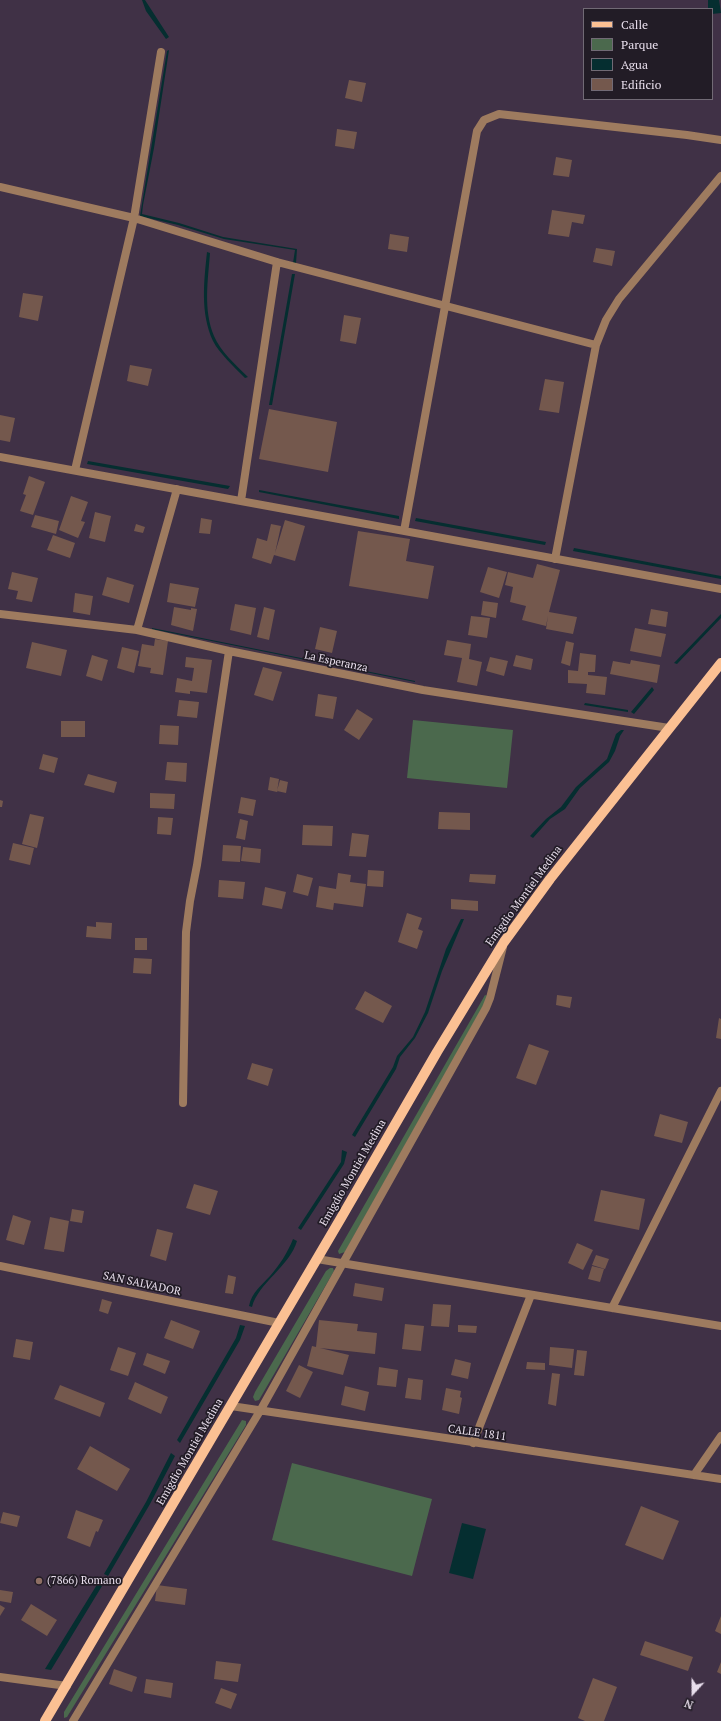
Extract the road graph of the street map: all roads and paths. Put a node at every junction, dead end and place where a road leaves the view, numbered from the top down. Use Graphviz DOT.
graph roads {
  1 [pos="161,52"];
  2 [pos="721,140"];
  3 [pos="721,176"];
  4 [pos="0,187"];
  5 [pos="134,218"];
  6 [pos="277,262"];
  7 [pos="445,306"];
  8 [pos="596,345"];
  9 [pos="0,457"];
  10 [pos="75,470"];
  11 [pos="177,489"];
  12 [pos="242,501"];
  13 [pos="404,531"];
  14 [pos="556,559"];
  15 [pos="721,590"];
  16 [pos="0,614"];
  17 [pos="137,630"];
  18 [pos="229,651"];
  19 [pos="721,662"];
  20 [pos="669,728"];
  21 [pos="504,942"];
  22 [pos="721,1091"];
  23 [pos="183,1103"];
  24 [pos="317,1259"];
  25 [pos="344,1264"];
  26 [pos="0,1266"];
  27 [pos="531,1295"];
  28 [pos="612,1308"];
  29 [pos="279,1323"];
  30 [pos="721,1326"];
  31 [pos="231,1406"];
  32 [pos="260,1411"];
  33 [pos="721,1436"];
  34 [pos="473,1443"];
  35 [pos="694,1475"];
  36 [pos="721,1479"];
  37 [pos="0,1677"];
  38 [pos="67,1686"];
  39 [pos="45,1721"];
  40 [pos="73,1721"];
  1 -- 5 [label="street"];
  2 -- 7 [label="street"];
  3 -- 8 [label="street"];
  4 -- 5 [label="street"];
  5 -- 6 [label="street"];
  5 -- 10 [label="street"];
  6 -- 7 [label="street"];
  6 -- 12 [label="street"];
  7 -- 8 [label="street"];
  7 -- 13 [label="street"];
  8 -- 14 [label="street"];
  9 -- 10 [label="street"];
  10 -- 11 [label="street"];
  11 -- 12 [label="street"];
  11 -- 17 [label="street"];
  12 -- 13 [label="street"];
  13 -- 14 [label="street"];
  14 -- 15 [label="street"];
  16 -- 17 [label="street, La Esperanza"];
  17 -- 18 [label="street, La Esperanza"];
  18 -- 20 [label="street, La Esperanza"];
  18 -- 23 [label="street"];
  19 -- 20 [label="main road, Emigdio Montiel Medina"];
  20 -- 21 [label="main road, Emigdio Montiel Medina"];
  21 -- 24 [label="main road, Emigdio Montiel Medina"];
  21 -- 25 [label="street"];
  22 -- 28 [label="street"];
  24 -- 25 [label="street"];
  24 -- 29 [label="main road, Emigdio Montiel Medina"];
  25 -- 27 [label="street"];
  25 -- 32 [label="street"];
  26 -- 29 [label="street, SAN SALVADOR"];
  27 -- 28 [label="street"];
  27 -- 34 [label="street"];
  28 -- 30 [label="street"];
  29 -- 31 [label="main road, Emigdio Montiel Medina"];
  31 -- 32 [label="street, CALLE 1811"];
  31 -- 38 [label="main road, Emigdio Montiel Medina"];
  32 -- 34 [label="street, CALLE 1811"];
  32 -- 40 [label="street"];
  33 -- 35 [label="street"];
  34 -- 35 [label="street, CALLE 1811"];
  35 -- 36 [label="street, CALLE 1811"];
  37 -- 38 [label="street"];
  38 -- 39 [label="main road, Emigdio Montiel Medina"];
}
